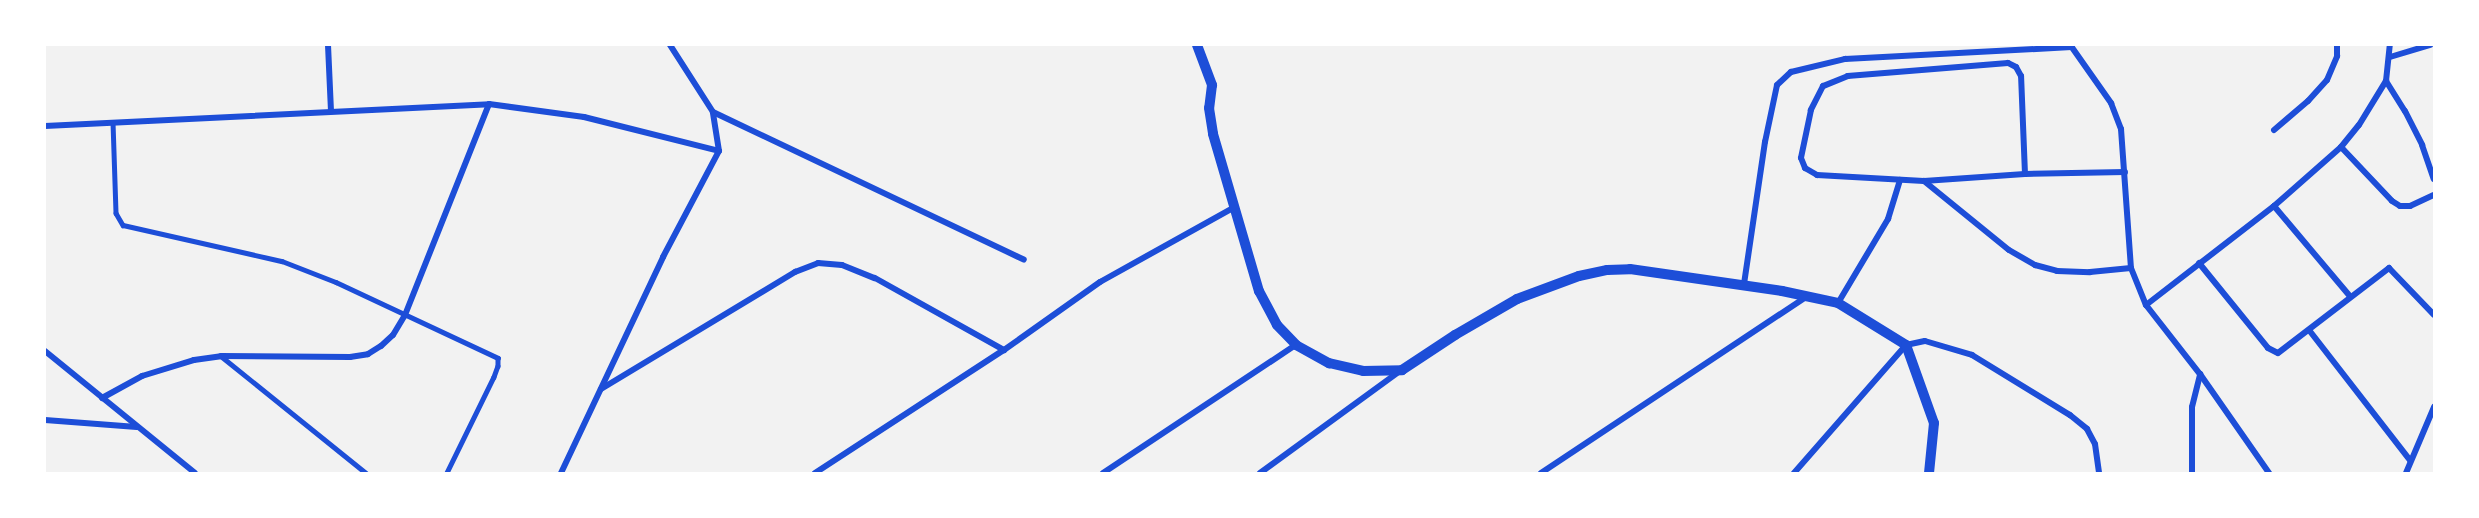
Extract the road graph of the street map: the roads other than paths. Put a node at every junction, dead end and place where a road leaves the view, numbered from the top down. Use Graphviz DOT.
graph roads {
  1 [pos="328,45"];
  2 [pos="670,45"];
  3 [pos="1197,45"];
  4 [pos="2337,45"];
  5 [pos="2390,45"];
  6 [pos="2430,45"];
  7 [pos="2071,46"];
  8 [pos="2390,57"];
  9 [pos="2386,81"];
  10 [pos="489,104"];
  11 [pos="331,111"];
  12 [pos="713,112"];
  13 [pos="113,122"];
  14 [pos="45,126"];
  15 [pos="2274,130"];
  16 [pos="2341,147"];
  17 [pos="719,151"];
  18 [pos="2125,172"];
  19 [pos="2025,174"];
  20 [pos="2434,179"];
  21 [pos="1900,180"];
  22 [pos="1924,181"];
  23 [pos="2434,195"];
  24 [pos="2274,206"];
  25 [pos="1236,207"];
  26 [pos="1024,260"];
  27 [pos="2199,263"];
  28 [pos="2131,268"];
  29 [pos="1744,285"];
  30 [pos="1808,296"];
  31 [pos="2349,296"];
  32 [pos="1838,303"];
  33 [pos="2146,305"];
  34 [pos="405,315"];
  35 [pos="2434,315"];
  36 [pos="2309,330"];
  37 [pos="1296,345"];
  38 [pos="1906,345"];
  39 [pos="1004,350"];
  40 [pos="45,351"];
  41 [pos="221,356"];
  42 [pos="1402,370"];
  43 [pos="2200,374"];
  44 [pos="599,390"];
  45 [pos="102,398"];
  46 [pos="2434,407"];
  47 [pos="45,420"];
  48 [pos="137,427"];
  49 [pos="2410,460"];
  50 [pos="195,473"];
  51 [pos="366,473"];
  52 [pos="447,473"];
  53 [pos="561,473"];
  54 [pos="815,473"];
  55 [pos="1103,473"];
  56 [pos="1260,473"];
  57 [pos="1541,473"];
  58 [pos="1794,473"];
  59 [pos="1929,473"];
  60 [pos="2099,473"];
  61 [pos="2192,473"];
  62 [pos="2270,473"];
  63 [pos="2406,473"];
  1 -- 11 [label="street"];
  2 -- 12 [label="street"];
  3 -- 25 [label="street"];
  4 -- 15 [label="street"];
  5 -- 8 [label="street"];
  6 -- 8 [label="street"];
  7 -- 18 [label="street"];
  7 -- 29 [label="street"];
  8 -- 9 [label="street"];
  9 -- 16 [label="street"];
  9 -- 20 [label="street"];
  10 -- 11 [label="street"];
  10 -- 17 [label="street"];
  10 -- 34 [label="street"];
  11 -- 13 [label="street"];
  12 -- 17 [label="street"];
  12 -- 26 [label="street"];
  13 -- 14 [label="street"];
  13 -- 34 [label="lane"];
  16 -- 23 [label="street"];
  16 -- 24 [label="street"];
  17 -- 44 [label="street"];
  18 -- 19 [label="street"];
  18 -- 28 [label="street"];
  19 -- 21 [label="street"];
  19 -- 22 [label="street"];
  21 -- 22 [label="street"];
  21 -- 32 [label="street"];
  22 -- 28 [label="street"];
  24 -- 27 [label="street"];
  24 -- 31 [label="street"];
  25 -- 37 [label="street"];
  25 -- 39 [label="street"];
  27 -- 33 [label="street"];
  27 -- 36 [label="street"];
  28 -- 33 [label="street"];
  29 -- 30 [label="street"];
  29 -- 42 [label="street"];
  30 -- 32 [label="street"];
  30 -- 57 [label="street"];
  31 -- 35 [label="street"];
  31 -- 36 [label="street"];
  32 -- 38 [label="street"];
  33 -- 43 [label="street"];
  34 -- 41 [label="street"];
  34 -- 52 [label="lane"];
  36 -- 49 [label="street"];
  37 -- 42 [label="street"];
  37 -- 55 [label="street"];
  38 -- 58 [label="street"];
  38 -- 59 [label="street"];
  38 -- 60 [label="street"];
  39 -- 44 [label="street"];
  39 -- 54 [label="street"];
  40 -- 45 [label="street"];
  41 -- 45 [label="street"];
  41 -- 51 [label="lane"];
  42 -- 56 [label="street"];
  43 -- 61 [label="street"];
  43 -- 62 [label="street"];
  44 -- 53 [label="street"];
  45 -- 48 [label="street"];
  46 -- 49 [label="street"];
  47 -- 48 [label="street"];
  48 -- 50 [label="street"];
  49 -- 63 [label="street"];
}
